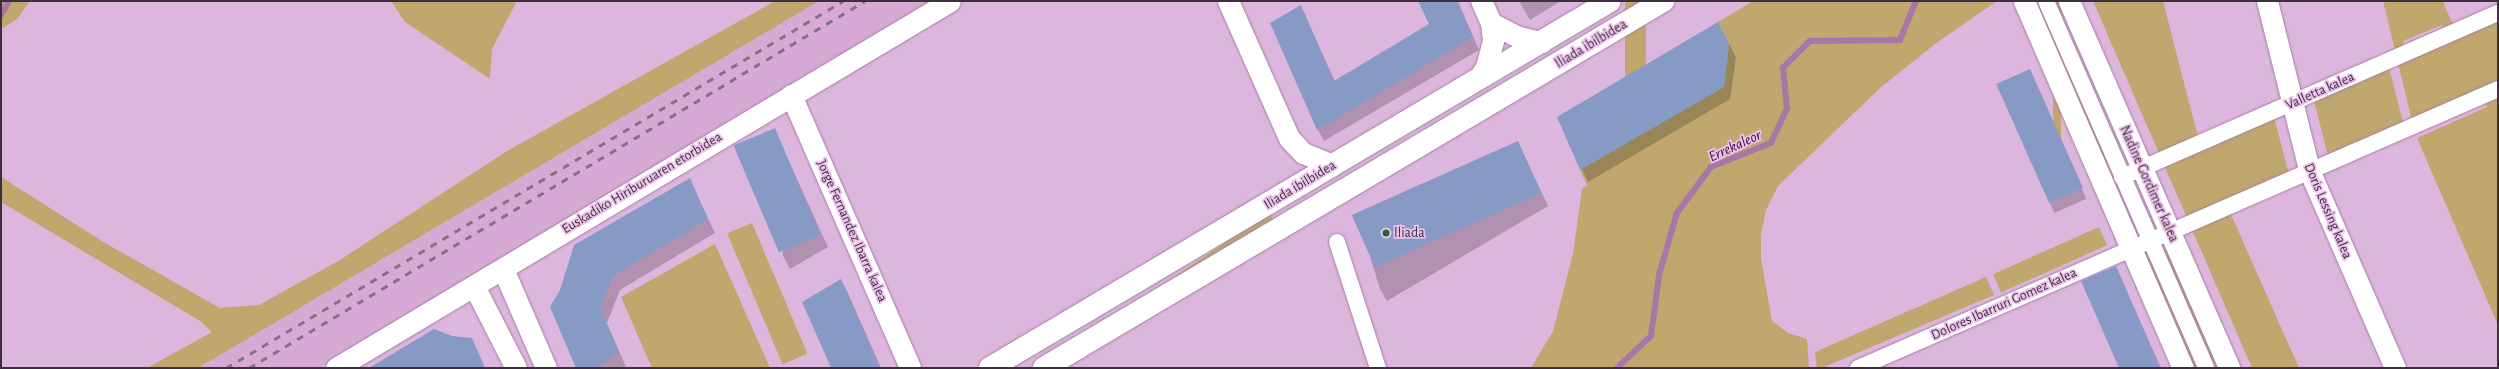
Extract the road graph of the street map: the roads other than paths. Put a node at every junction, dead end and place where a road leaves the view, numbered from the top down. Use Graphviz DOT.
graph roads {
  1 [pos="950,1"];
  2 [pos="1228,1"];
  3 [pos="1481,1"];
  4 [pos="1610,1"];
  5 [pos="1663,1"];
  6 [pos="2024,1"];
  7 [pos="2046,1"];
  8 [pos="2068,1"];
  9 [pos="2267,1"];
  10 [pos="2498,13"];
  11 [pos="1491,23"];
  12 [pos="1541,42"];
  13 [pos="1479,78"];
  14 [pos="2498,89"];
  15 [pos="791,96"];
  16 [pos="2292,103"];
  17 [pos="1333,166"];
  18 [pos="2142,167"];
  19 [pos="2309,170"];
  20 [pos="2122,177"];
  21 [pos="2170,232"];
  22 [pos="2150,240"];
  23 [pos="1337,242"];
  24 [pos="2131,249"];
  25 [pos="504,269"];
  26 [pos="474,286"];
  27 [pos="336,368"];
  28 [pos="516,368"];
  29 [pos="546,368"];
  30 [pos="910,368"];
  31 [pos="990,368"];
  32 [pos="1044,368"];
  33 [pos="1378,368"];
  34 [pos="1858,368"];
  35 [pos="2183,368"];
  36 [pos="2206,368"];
  37 [pos="2229,368"];
  38 [pos="2395,368"];
  1 -- 15 [label="street, Euskadiko Hiriburuaren etorbidea"];
  2 -- 17 [label="street"];
  3 -- 11 [label="street"];
  4 -- 12 [label="street, Iliada ibilbidea"];
  5 -- 32 [label="street, Iliada ibilbidea"];
  6 -- 24 [label="street"];
  7 -- 20 [label="street, Nadine Gordimer kalea"];
  8 -- 18 [label="street, Nadine Gordimer kalea"];
  9 -- 16 [label="street, Doris Lessing kalea"];
  10 -- 16 [label="street, Valletta kalea"];
  11 -- 12 [label="street"];
  11 -- 13 [label="street"];
  12 -- 13 [label="street, Iliada ibilbidea"];
  13 -- 17 [label="street, Iliada ibilbidea"];
  14 -- 19 [label="street"];
  15 -- 25 [label="street, Euskadiko Hiriburuaren etorbidea"];
  15 -- 30 [label="street, Jorge Fernandez Ibarra kalea"];
  16 -- 18 [label="street, Valletta kalea"];
  16 -- 19 [label="street, Doris Lessing kalea"];
  17 -- 31 [label="street, Iliada ibilbidea"];
  18 -- 20 [label="street, Valletta kalea"];
  18 -- 21 [label="street, Nadine Gordimer kalea"];
  19 -- 21 [label="street"];
  19 -- 38 [label="street, Doris Lessing kalea"];
  20 -- 22 [label="street, Nadine Gordimer kalea"];
  21 -- 22 [label="street"];
  21 -- 37 [label="street, Nadine Gordimer kalea"];
  22 -- 24 [label="street, Dolores Ibarruri Gomez kalea"];
  22 -- 36 [label="street, Nadine Gordimer kalea"];
  23 -- 33 [label="street"];
  24 -- 34 [label="street, Dolores Ibarruri Gomez kalea"];
  24 -- 35 [label="street"];
  25 -- 26 [label="street, Euskadiko Hiriburuaren etorbidea"];
  25 -- 29 [label="street"];
  26 -- 27 [label="street, Euskadiko Hiriburuaren etorbidea"];
  26 -- 28 [label="street"];
}
